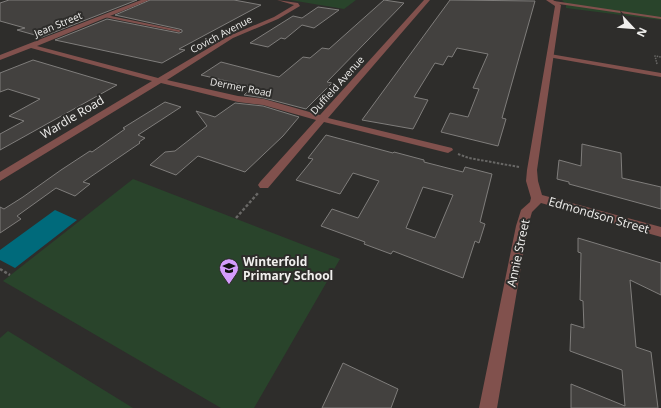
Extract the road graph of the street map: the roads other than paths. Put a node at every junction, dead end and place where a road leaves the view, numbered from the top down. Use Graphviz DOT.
graph roads {
  1 [pos="146,0"];
  2 [pos="280,0"];
  3 [pos="427,0"];
  4 [pos="554,4"];
  5 [pos="106,16"];
  6 [pos="661,18"];
  7 [pos="179,31"];
  8 [pos="30,46"];
  9 [pos="550,56"];
  10 [pos="0,58"];
  11 [pos="661,75"];
  12 [pos="158,80"];
  13 [pos="322,119"];
  14 [pos="448,150"];
  15 [pos="0,177"];
  16 [pos="264,185"];
  17 [pos="537,198"];
  18 [pos="661,232"];
  19 [pos="488,408"];
  1 -- 5 [label="street, Jean Street"];
  2 -- 12 [label="street, Covich Avenue"];
  3 -- 13 [label="street, Duffield Avenue"];
  4 -- 6 [label="lane"];
  4 -- 9 [label="street"];
  5 -- 7 [label="lane"];
  5 -- 8 [label="street, Jean Street"];
  8 -- 10 [label="street, Jean Street"];
  8 -- 12 [label="street, Dermer Road"];
  9 -- 11 [label="lane"];
  9 -- 17 [label="street"];
  12 -- 13 [label="street, Dermer Road"];
  12 -- 15 [label="street, Wardle Road"];
  13 -- 14 [label="street, Dermer Road"];
  13 -- 16 [label="street, Duffield Avenue"];
  17 -- 18 [label="street, Edmondson Street"];
  17 -- 19 [label="street, Annie Street"];
}
